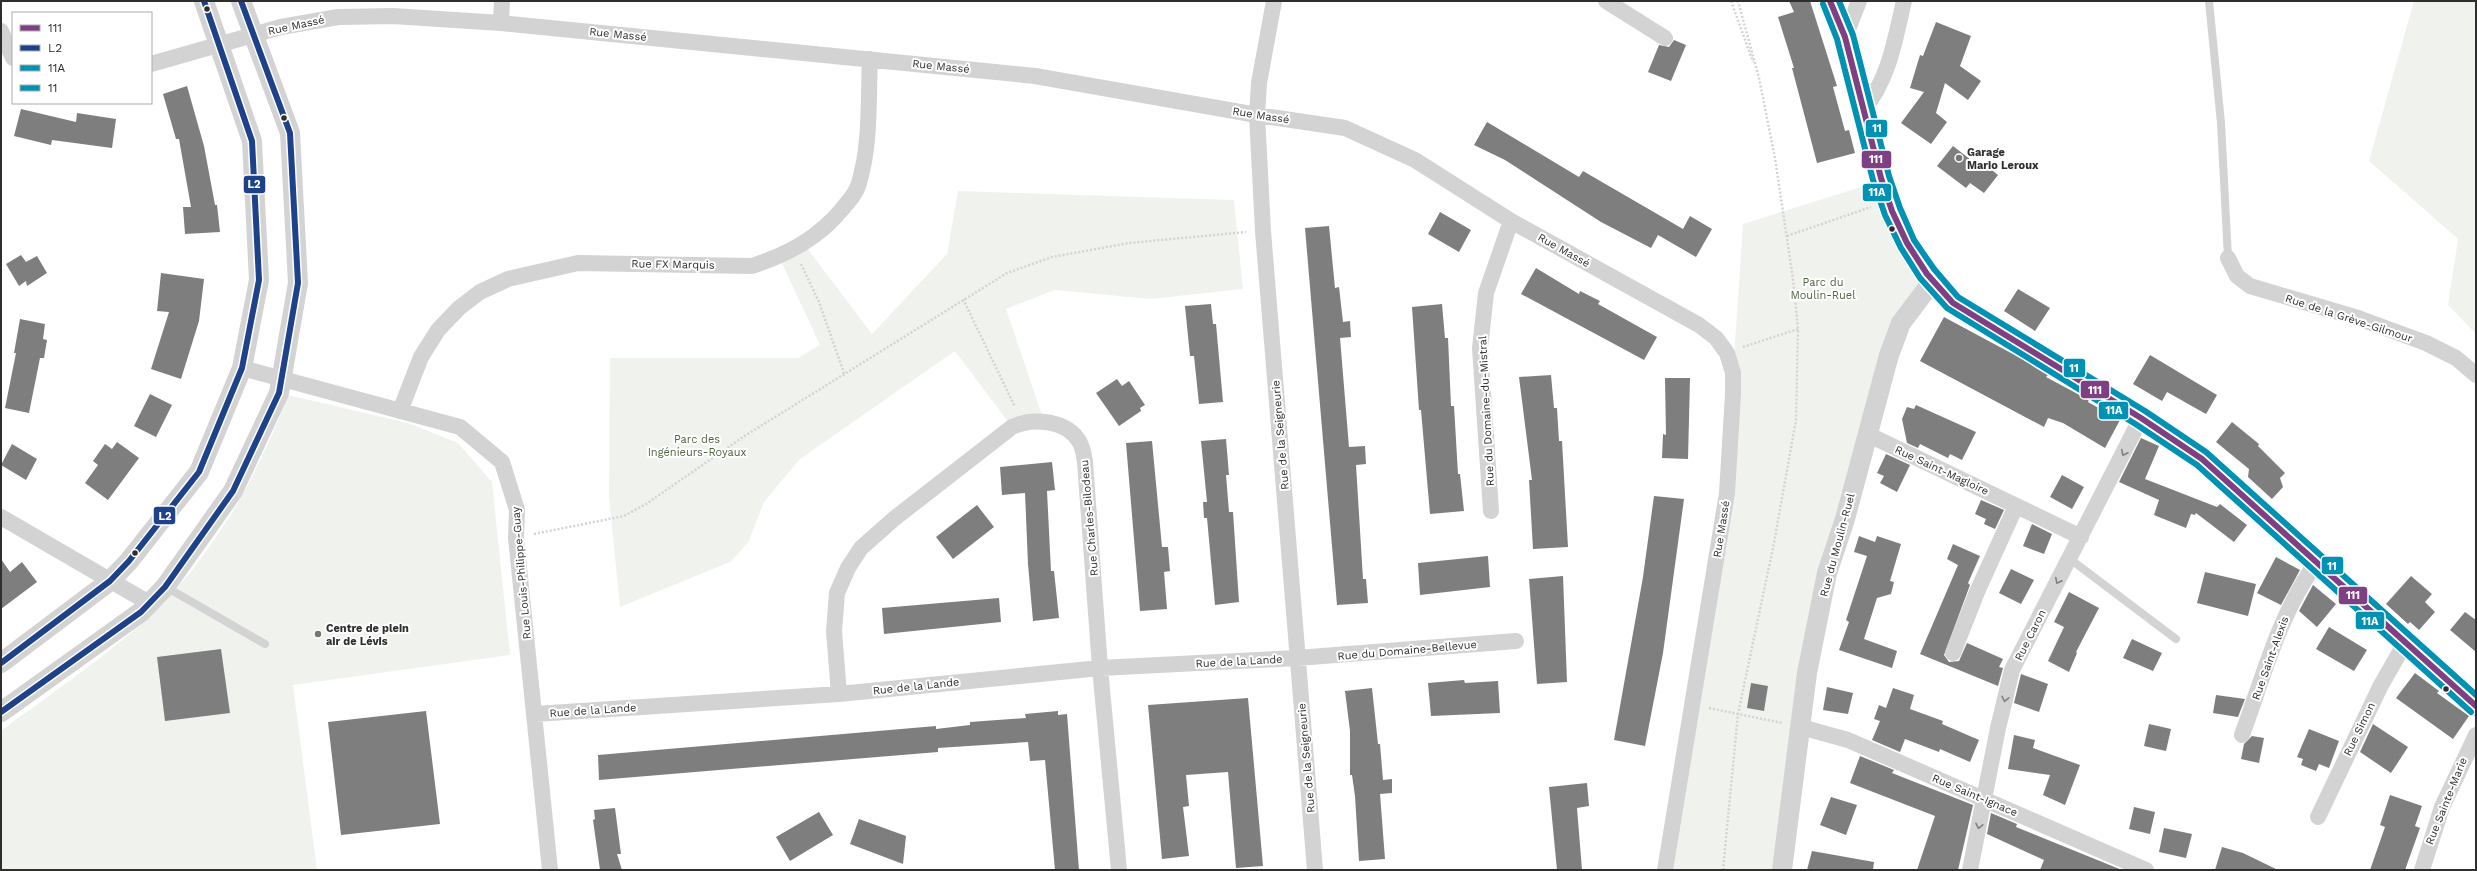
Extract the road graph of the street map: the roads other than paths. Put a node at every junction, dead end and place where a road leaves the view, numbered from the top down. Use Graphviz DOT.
graph roads {
  1 [pos="204,1"];
  2 [pos="241,1"];
  3 [pos="502,1"];
  4 [pos="1274,1"];
  5 [pos="1606,1"];
  6 [pos="1830,1"];
  7 [pos="1859,1"];
  8 [pos="1904,1"];
  9 [pos="2209,1"];
  10 [pos="501,23"];
  11 [pos="1,31"];
  12 [pos="254,35"];
  13 [pos="1845,37"];
  14 [pos="1665,38"];
  15 [pos="217,45"];
  16 [pos="12,56"];
  17 [pos="870,58"];
  18 [pos="152,64"];
  19 [pos="1863,110"];
  20 [pos="1257,116"];
  21 [pos="1511,221"];
  22 [pos="2228,258"];
  23 [pos="1932,282"];
  24 [pos="242,368"];
  25 [pos="2476,375"];
  26 [pos="282,379"];
  27 [pos="400,411"];
  28 [pos="2141,418"];
  29 [pos="1867,434"];
  30 [pos="2016,506"];
  31 [pos="1491,511"];
  32 [pos="1,516"];
  33 [pos="2081,537"];
  34 [pos="2070,558"];
  35 [pos="2316,563"];
  36 [pos="110,581"];
  37 [pos="165,587"];
  38 [pos="149,603"];
  39 [pos="2176,639"];
  40 [pos="1516,641"];
  41 [pos="265,644"];
  42 [pos="2405,644"];
  43 [pos="1953,653"];
  44 [pos="1298,658"];
  45 [pos="1,663"];
  46 [pos="1100,668"];
  47 [pos="839,694"];
  48 [pos="2476,706"];
  49 [pos="1,712"];
  50 [pos="535,714"];
  51 [pos="1801,728"];
  52 [pos="2242,735"];
  53 [pos="2476,735"];
  54 [pos="1986,799"];
  55 [pos="2318,817"];
  56 [pos="550,870"];
  57 [pos="1119,870"];
  58 [pos="1315,870"];
  59 [pos="1665,870"];
  60 [pos="1782,870"];
  61 [pos="1970,870"];
  62 [pos="2146,870"];
  63 [pos="2422,870"];
  1 -- 15 [label="street"];
  2 -- 12 [label="street"];
  3 -- 10 [label="street"];
  4 -- 20 [label="street, Rue de la Seigneurie"];
  5 -- 14 [label="street"];
  6 -- 13 [label="street"];
  7 -- 13 [label="street"];
  8 -- 19 [label="street"];
  9 -- 22 [label="lane"];
  10 -- 12 [label="street, Rue Massé"];
  10 -- 17 [label="street, Rue Massé"];
  11 -- 16 [label="street"];
  12 -- 15 [label="street, Rue Massé"];
  12 -- 26 [label="street"];
  13 -- 19 [label="street"];
  15 -- 18 [label="street, Rue Massé"];
  15 -- 24 [label="street"];
  17 -- 20 [label="street, Rue Massé"];
  17 -- 27 [label="street, Rue FX Marquis"];
  19 -- 23 [label="street"];
  20 -- 21 [label="street, Rue Massé"];
  20 -- 44 [label="street, Rue de la Seigneurie"];
  21 -- 31 [label="street, Rue du Domaine-du-Mistral"];
  21 -- 59 [label="street, Rue Massé"];
  22 -- 25 [label="street, Rue de la Grève-Gilmour"];
  23 -- 28 [label="street"];
  23 -- 29 [label="street, Rue du Moulin-Ruel"];
  24 -- 26 [label="street, Rue Louis-Philippe-Guay"];
  24 -- 36 [label="street"];
  26 -- 27 [label="street, Rue Louis-Philippe-Guay"];
  26 -- 37 [label="street"];
  27 -- 50 [label="street, Rue Louis-Philippe-Guay"];
  28 -- 33 [label="street, Rue Caron, one-way"];
  28 -- 35 [label="street"];
  29 -- 30 [label="street, Rue Saint-Magloire"];
  29 -- 51 [label="street, Rue du Moulin-Ruel"];
  30 -- 33 [label="street, Rue Saint-Magloire"];
  30 -- 43 [label="street"];
  32 -- 36 [label="street"];
  33 -- 34 [label="street, Rue Caron"];
  34 -- 39 [label="lane"];
  34 -- 54 [label="street, Rue Caron, one-way"];
  35 -- 42 [label="street"];
  35 -- 52 [label="street, Rue Saint-Alexis"];
  36 -- 38 [label="street"];
  36 -- 45 [label="street"];
  37 -- 38 [label="street"];
  37 -- 41 [label="lane"];
  38 -- 49 [label="street"];
  40 -- 44 [label="street, Rue du Domaine-Bellevue"];
  42 -- 48 [label="street"];
  42 -- 55 [label="street, Rue Simon"];
  44 -- 46 [label="street, Rue de la Lande"];
  44 -- 58 [label="street, Rue de la Seigneurie"];
  46 -- 47 [label="street, Rue de la Lande"];
  46 -- 47 [label="street, Rue Charles-Bilodeau"];
  46 -- 57 [label="street, Rue Charles-Bilodeau"];
  47 -- 50 [label="street, Rue de la Lande"];
  50 -- 56 [label="street, Rue Louis-Philippe-Guay"];
  51 -- 54 [label="street, Rue Saint-Ignace"];
  51 -- 60 [label="street, Rue du Moulin-Ruel"];
  53 -- 63 [label="street, Rue Sainte-Marie"];
  54 -- 61 [label="street, Rue Caron, one-way"];
  54 -- 62 [label="street, Rue Saint-Ignace"];
}
